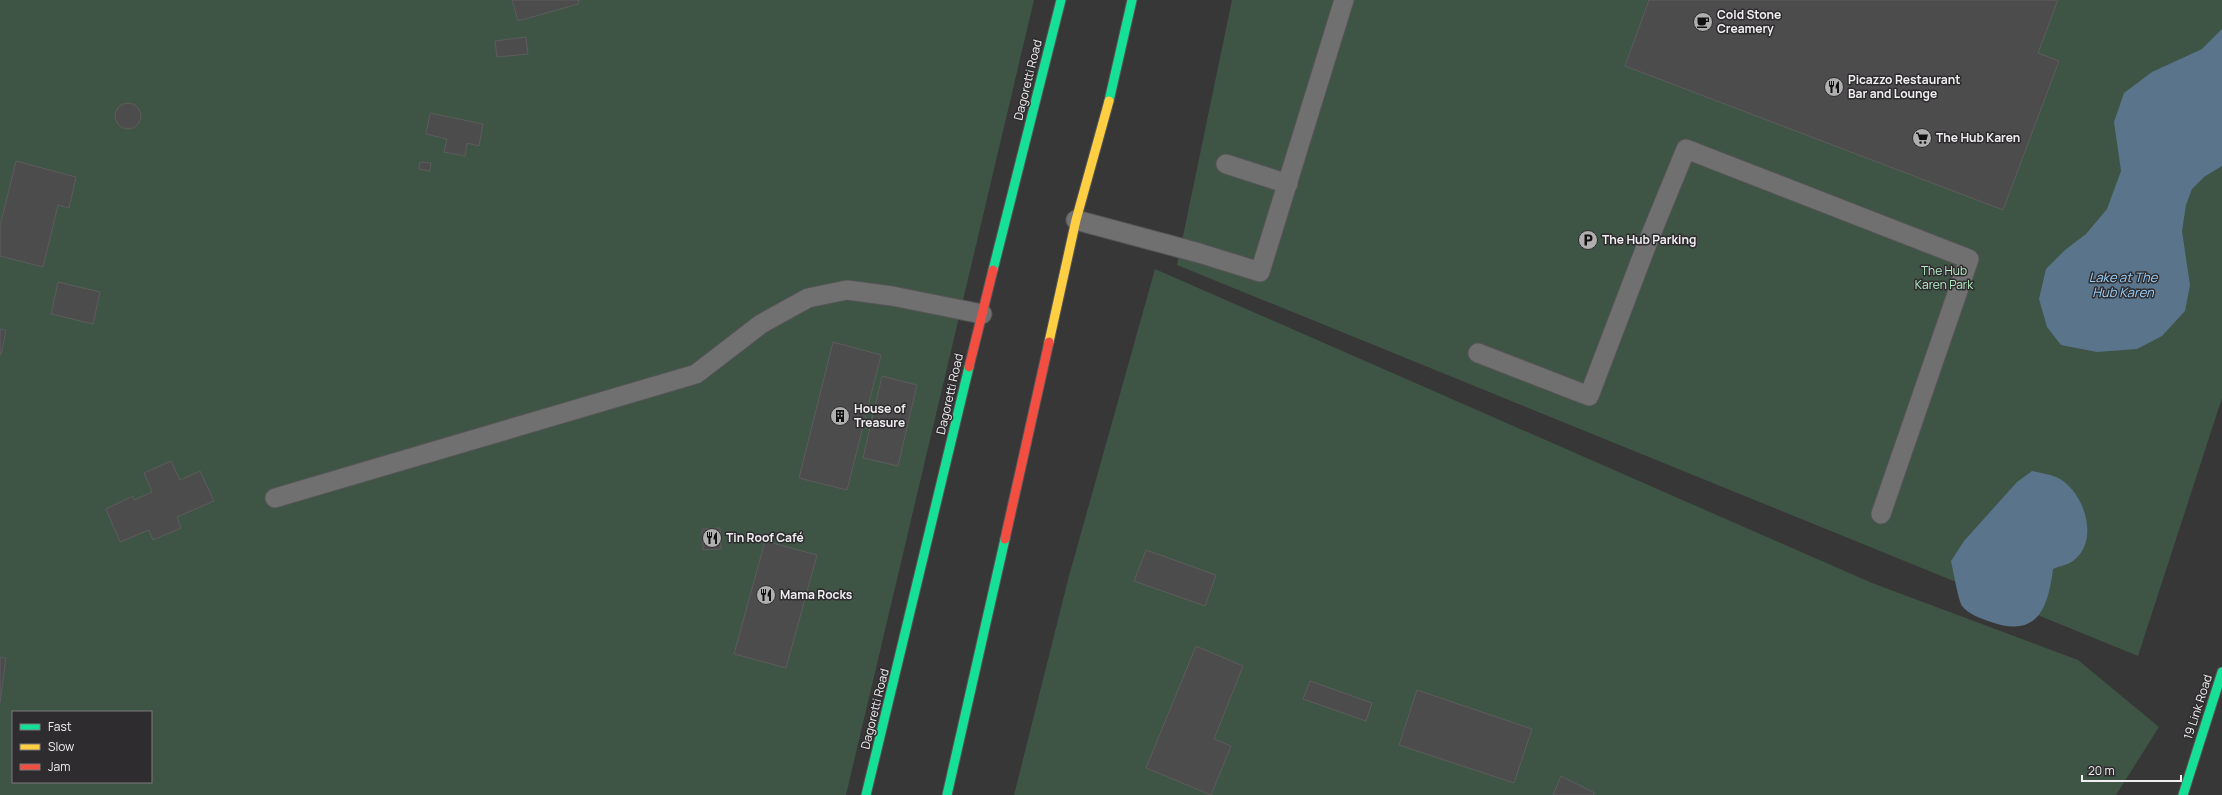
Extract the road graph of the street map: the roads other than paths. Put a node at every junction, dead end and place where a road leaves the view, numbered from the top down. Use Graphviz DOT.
graph roads {
  1 [pos="1061,0"];
  2 [pos="1132,0"];
  3 [pos="1344,0"];
  4 [pos="1226,164"];
  5 [pos="1288,184"];
  6 [pos="1076,220"];
  7 [pos="982,314"];
  8 [pos="1478,353"];
  9 [pos="275,498"];
  10 [pos="1881,514"];
  11 [pos="2222,672"];
  12 [pos="866,795"];
  13 [pos="946,795"];
  14 [pos="2183,795"];
  1 -- 7 [label="main road, Dagoretti Road"];
  2 -- 6 [label="main road"];
  3 -- 5 [label="lane"];
  4 -- 5 [label="lane"];
  5 -- 6 [label="lane"];
  6 -- 13 [label="main road"];
  7 -- 9 [label="lane"];
  7 -- 12 [label="main road, Dagoretti Road"];
  8 -- 10 [label="lane"];
  11 -- 14 [label="main road, 19 Link Road"];
}
